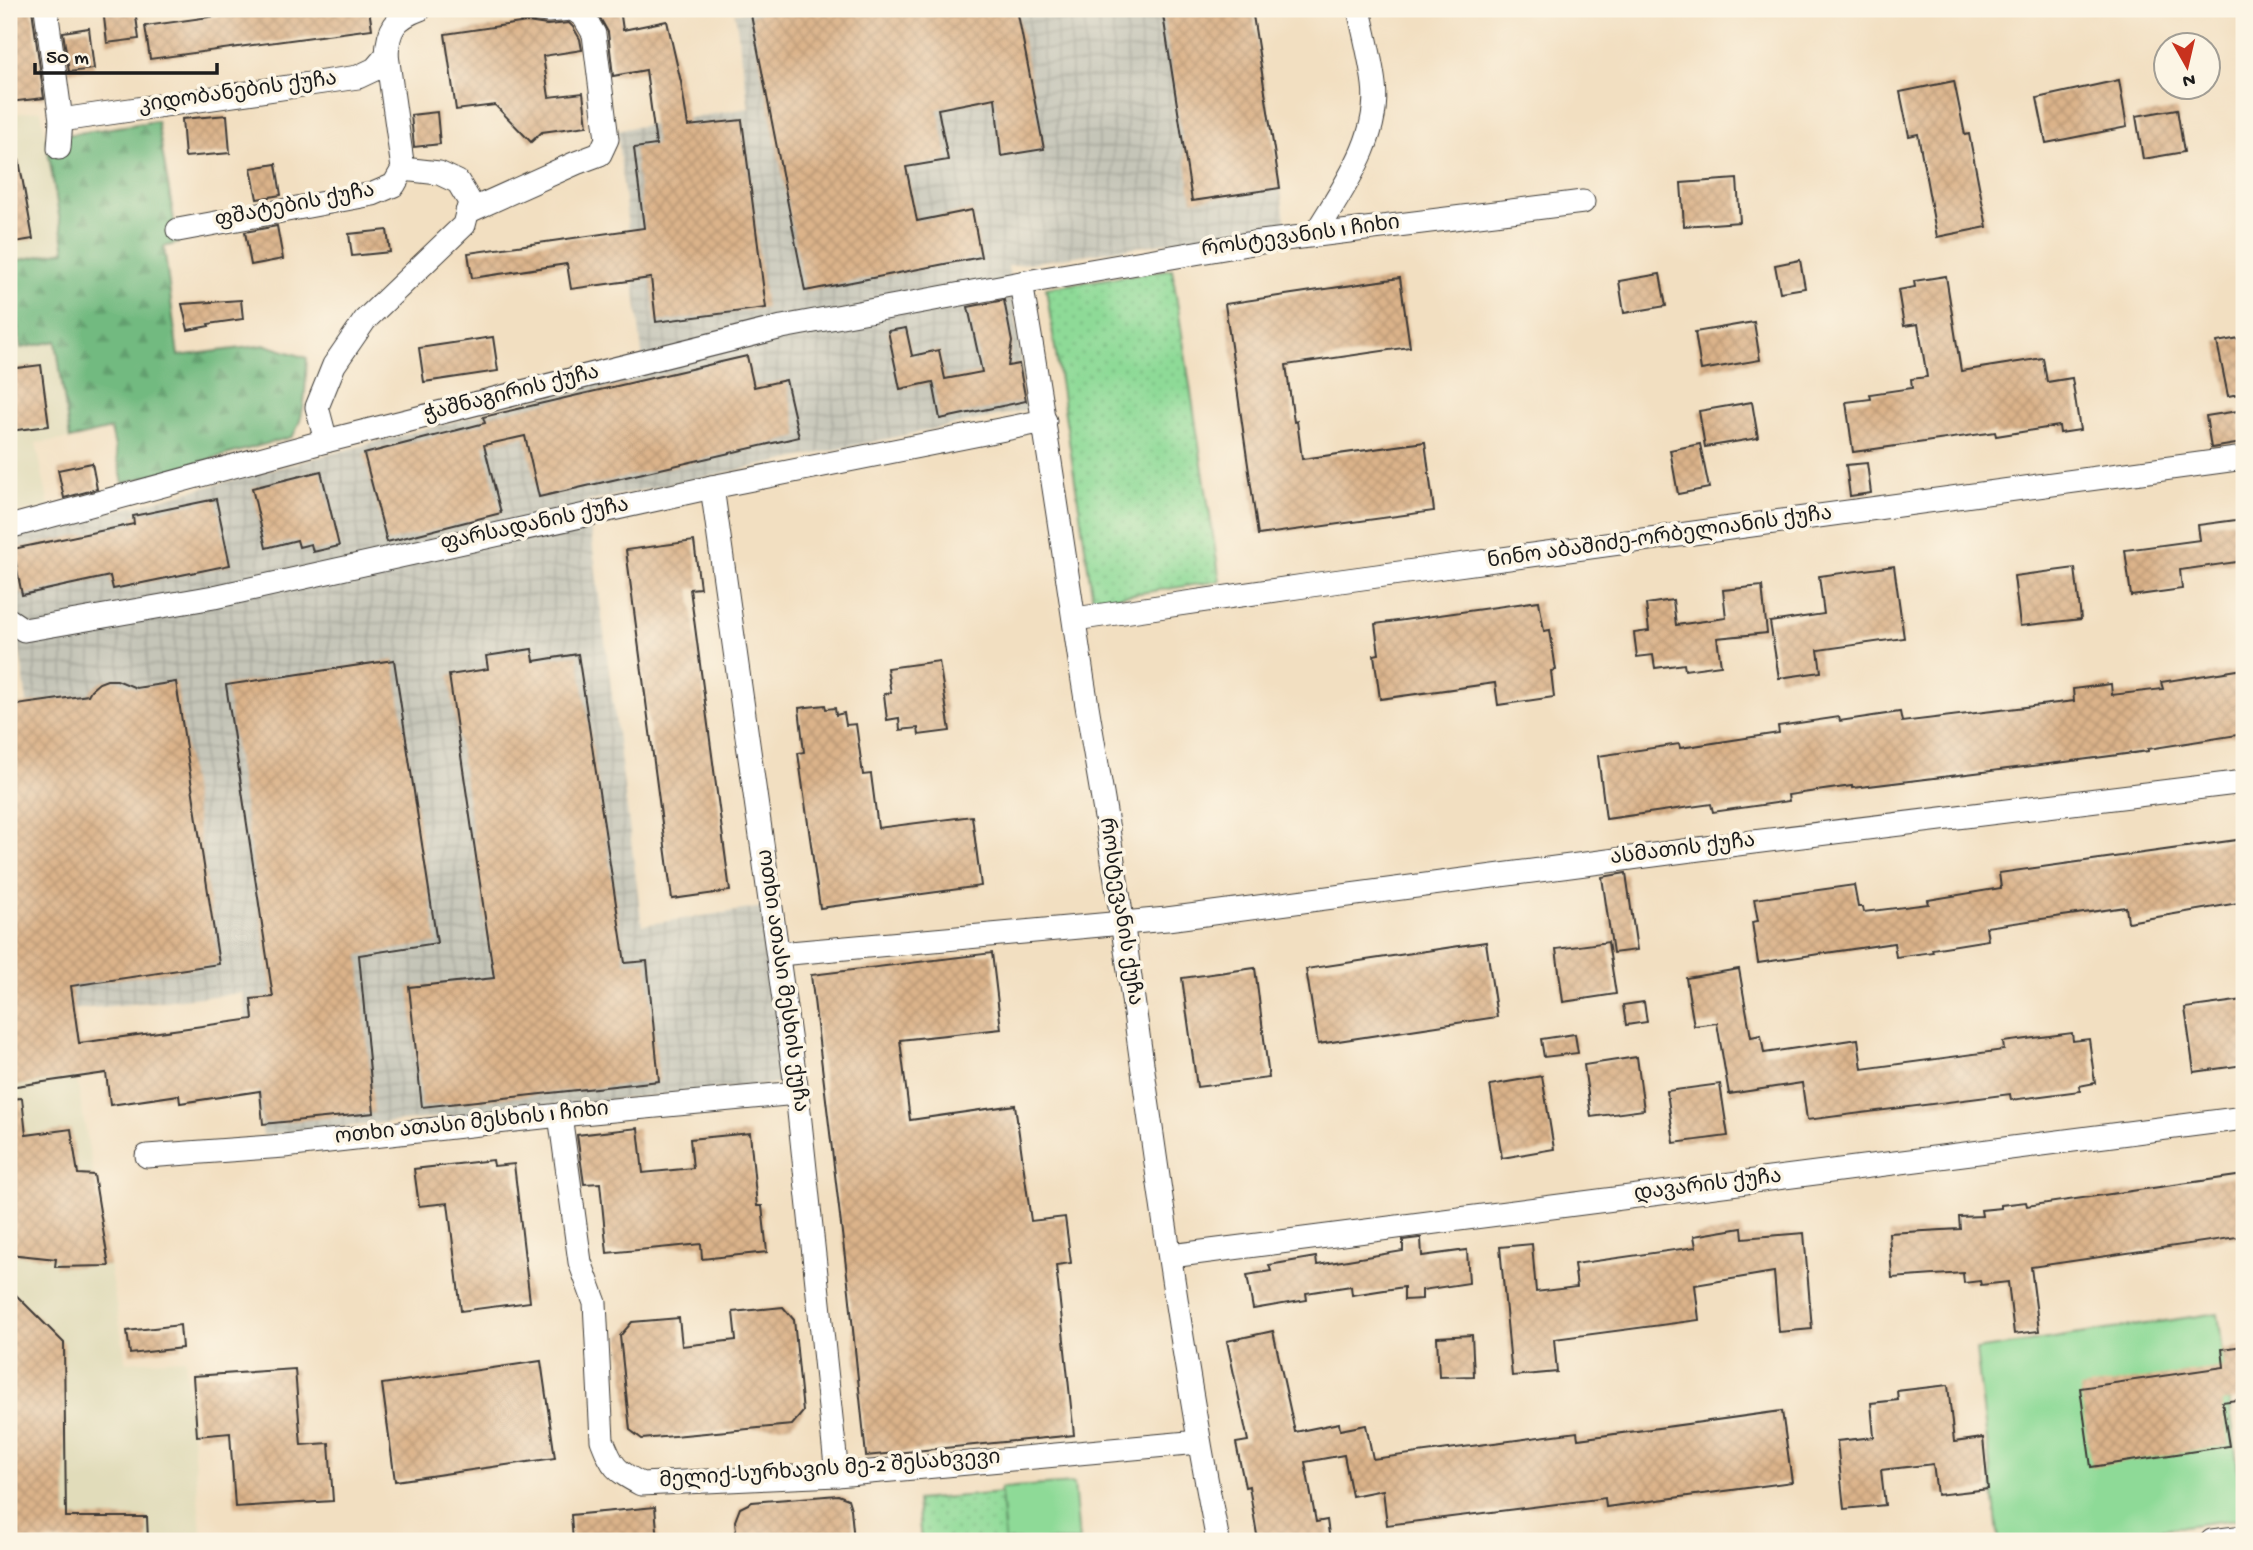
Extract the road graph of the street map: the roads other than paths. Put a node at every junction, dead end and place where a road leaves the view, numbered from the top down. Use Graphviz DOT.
graph roads {
  1 [pos="46,9"];
  2 [pos="420,9"];
  3 [pos="532,9"];
  4 [pos="572,9"];
  5 [pos="1359,9"];
  6 [pos="387,55"];
  7 [pos="61,120"];
  8 [pos="59,148"];
  9 [pos="403,169"];
  10 [pos="1583,202"];
  11 [pos="467,212"];
  12 [pos="178,230"];
  13 [pos="1316,233"];
  14 [pos="1021,283"];
  15 [pos="1045,421"];
  16 [pos="326,441"];
  17 [pos="2244,458"];
  18 [pos="712,487"];
  19 [pos="9,527"];
  20 [pos="1075,619"];
  21 [pos="17,625"];
  22 [pos="2244,782"];
  23 [pos="1123,924"];
  24 [pos="779,954"];
  25 [pos="797,1093"];
  26 [pos="560,1115"];
  27 [pos="2244,1118"];
  28 [pos="147,1156"];
  29 [pos="1171,1256"];
  30 [pos="1199,1442"];
  31 [pos="836,1475"];
  32 [pos="2244,1537"];
  33 [pos="1218,1541"];
  34 [pos="2212,1541"];
  1 -- 7 [label="street"];
  2 -- 6 [label="street"];
  3 -- 4 [label="street"];
  4 -- 11 [label="street"];
  5 -- 13 [label="street"];
  6 -- 7 [label="street, კიდობანების ქუჩა"];
  6 -- 9 [label="street"];
  7 -- 8 [label="street"];
  9 -- 11 [label="street"];
  9 -- 12 [label="street, ფშატების ქუჩა"];
  10 -- 13 [label="street, როსტევანის I ჩიხი"];
  11 -- 16 [label="street"];
  13 -- 14 [label="street, როსტევანის I ჩიხი"];
  14 -- 15 [label="street, როსტევანის ქუჩა"];
  14 -- 16 [label="street, ჭაშნაგირის ქუჩა"];
  15 -- 18 [label="street, ფარსადანის ქუჩა"];
  15 -- 20 [label="street, როსტევანის ქუჩა"];
  16 -- 19 [label="street, ჭაშნაგირის ქუჩა"];
  17 -- 20 [label="street, ნინო აბაშიძე-ორბელიანის ქუჩა"];
  18 -- 21 [label="street, ფარსადანის ქუჩა"];
  18 -- 24 [label="street, ოთხი ათასი მესხის ქუჩა"];
  20 -- 23 [label="street, როსტევანის ქუჩა"];
  22 -- 23 [label="street, ასმათის ქუჩა"];
  23 -- 24 [label="street, ასმათის ქუჩა"];
  23 -- 29 [label="street, როსტევანის ქუჩა"];
  24 -- 25 [label="street, ოთხი ათასი მესხის ქუჩა"];
  25 -- 26 [label="street, ოთხი ათასი მესხის I ჩიხი"];
  25 -- 31 [label="street, ოთხი ათასი მესხის ქუჩა"];
  26 -- 28 [label="street, ოთხი ათასი მესხის I ჩიხი"];
  26 -- 31 [label="street, მელიქ-სურხავის მე-2 შესახვევი"];
  27 -- 29 [label="street, დავარის ქუჩა"];
  29 -- 30 [label="street, როსტევანის ქუჩა"];
  30 -- 31 [label="street, მელიქ-სურხავის მე-2 შესახვევი"];
  30 -- 33 [label="street, როსტევანის ქუჩა"];
  32 -- 34 [label="street"];
}
